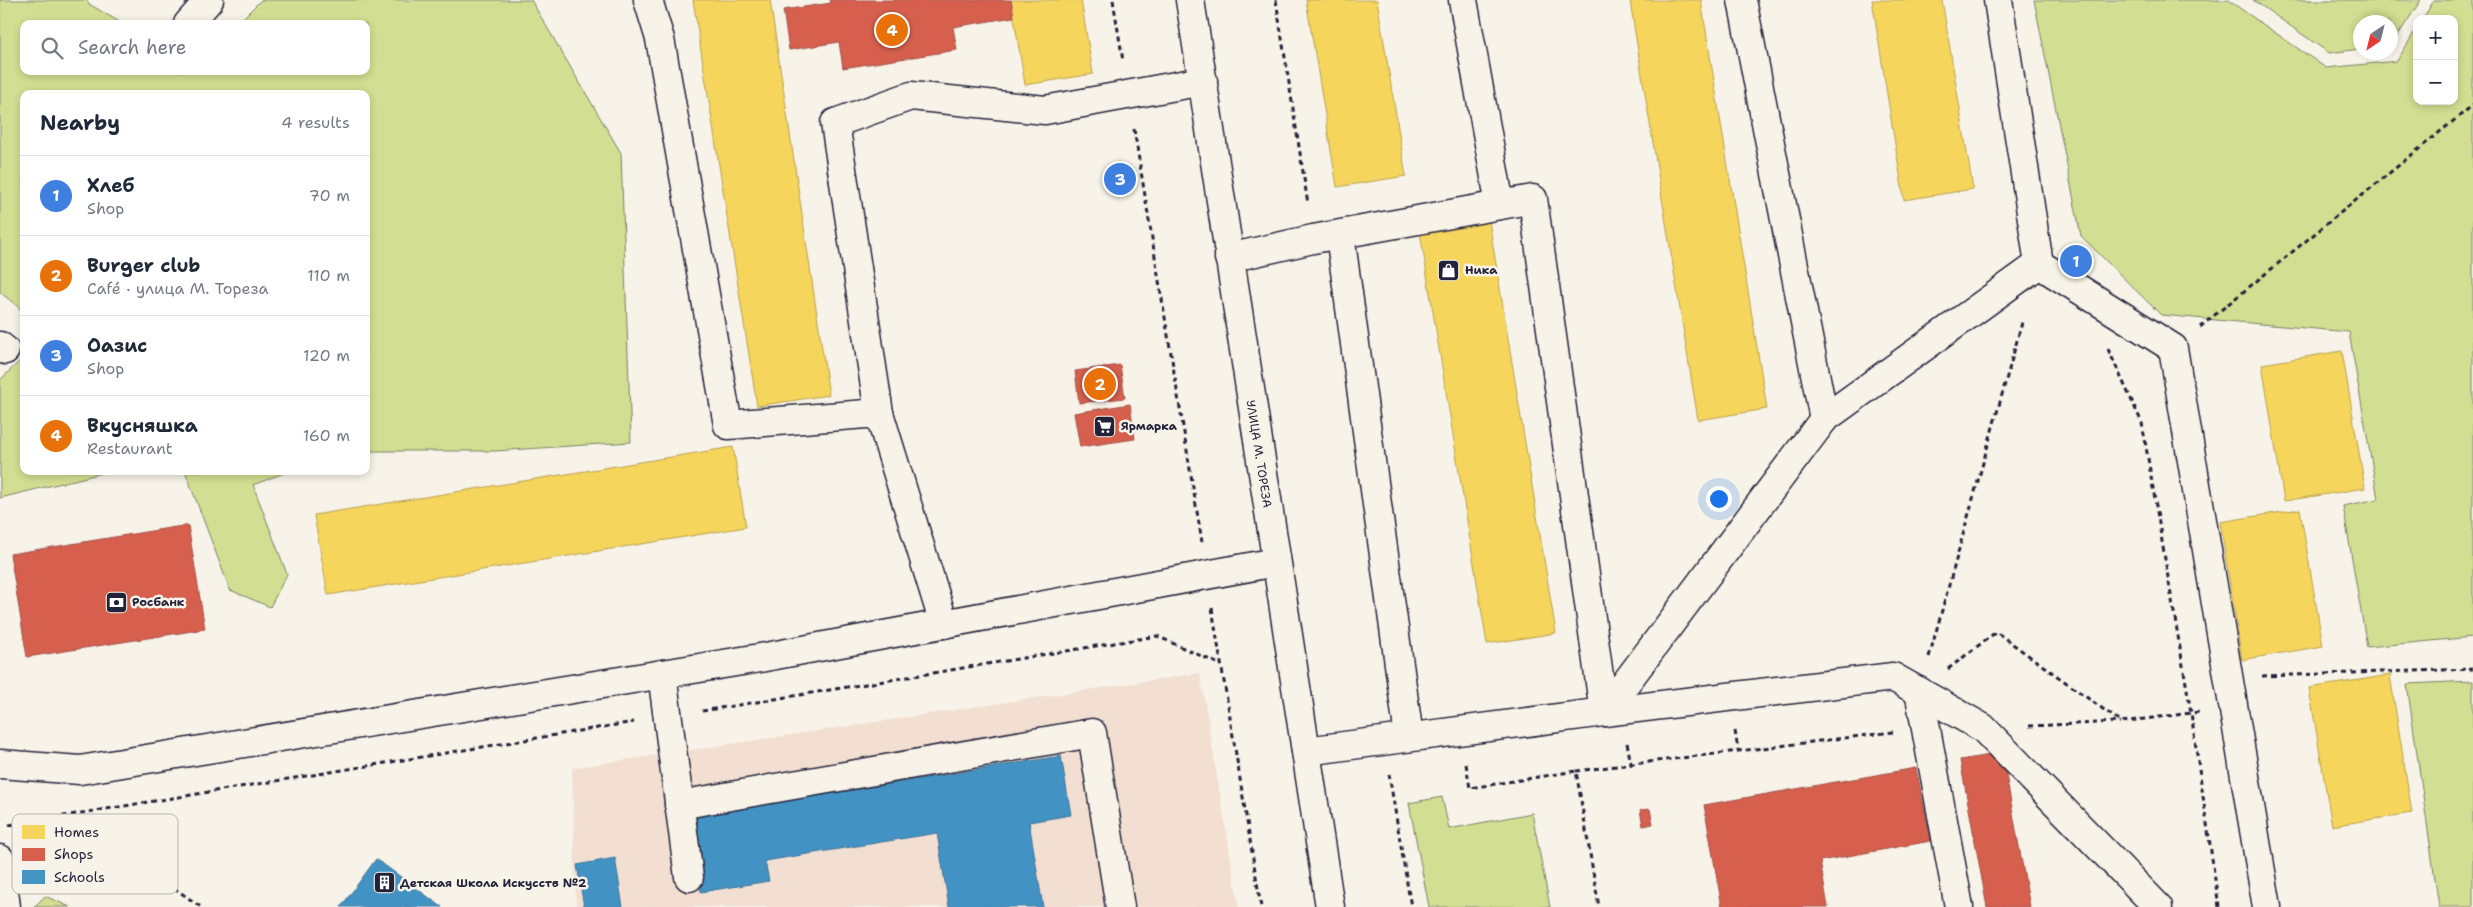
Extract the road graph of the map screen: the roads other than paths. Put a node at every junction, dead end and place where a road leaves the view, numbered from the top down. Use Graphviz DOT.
graph roads {
  1 [pos="209,0"];
  2 [pos="648,0"];
  3 [pos="1190,0"];
  4 [pos="1463,0"];
  5 [pos="1742,0"];
  6 [pos="1998,0"];
  7 [pos="192,20"];
  8 [pos="1203,81"];
  9 [pos="1500,205"];
  10 [pos="1340,235"];
  11 [pos="1229,258"];
  12 [pos="2039,264"];
  13 [pos="879,413"];
  14 [pos="1824,419"];
  15 [pos="1276,562"];
  16 [pos="944,624"];
  17 [pos="662,674"];
  18 [pos="1920,691"];
  19 [pos="1604,712"];
  20 [pos="1396,739"];
  21 [pos="1306,752"];
  22 [pos="0,764"];
  23 [pos="679,805"];
  24 [pos="0,859"];
  25 [pos="689,877"];
  26 [pos="6,907"];
  27 [pos="1120,907"];
  28 [pos="1330,907"];
  29 [pos="1958,907"];
  30 [pos="2158,907"];
  31 [pos="2267,907"];
  1 -- 7 [label="street"];
  2 -- 13 [label="street"];
  3 -- 8 [label="street, УЛИЦА М. ТОРЕЗА"];
  4 -- 9 [label="street"];
  5 -- 14 [label="street"];
  6 -- 12 [label="street"];
  8 -- 11 [label="street, УЛИЦА М. ТОРЕЗА"];
  8 -- 13 [label="street"];
  9 -- 10 [label="street"];
  9 -- 19 [label="street"];
  10 -- 11 [label="street"];
  10 -- 20 [label="street"];
  11 -- 15 [label="street, УЛИЦА М. ТОРЕЗА"];
  12 -- 14 [label="street"];
  12 -- 31 [label="street"];
  13 -- 16 [label="street"];
  14 -- 19 [label="street"];
  15 -- 16 [label="street"];
  15 -- 21 [label="street, УЛИЦА М. ТОРЕЗА"];
  16 -- 17 [label="street"];
  17 -- 22 [label="street"];
  17 -- 23 [label="street"];
  18 -- 19 [label="street"];
  18 -- 29 [label="street"];
  18 -- 30 [label="street"];
  19 -- 20 [label="street"];
  20 -- 21 [label="street"];
  21 -- 28 [label="street, УЛИЦА М. ТОРЕЗА"];
  23 -- 25 [label="street"];
  23 -- 27 [label="street"];
  24 -- 26 [label="street"];
}
